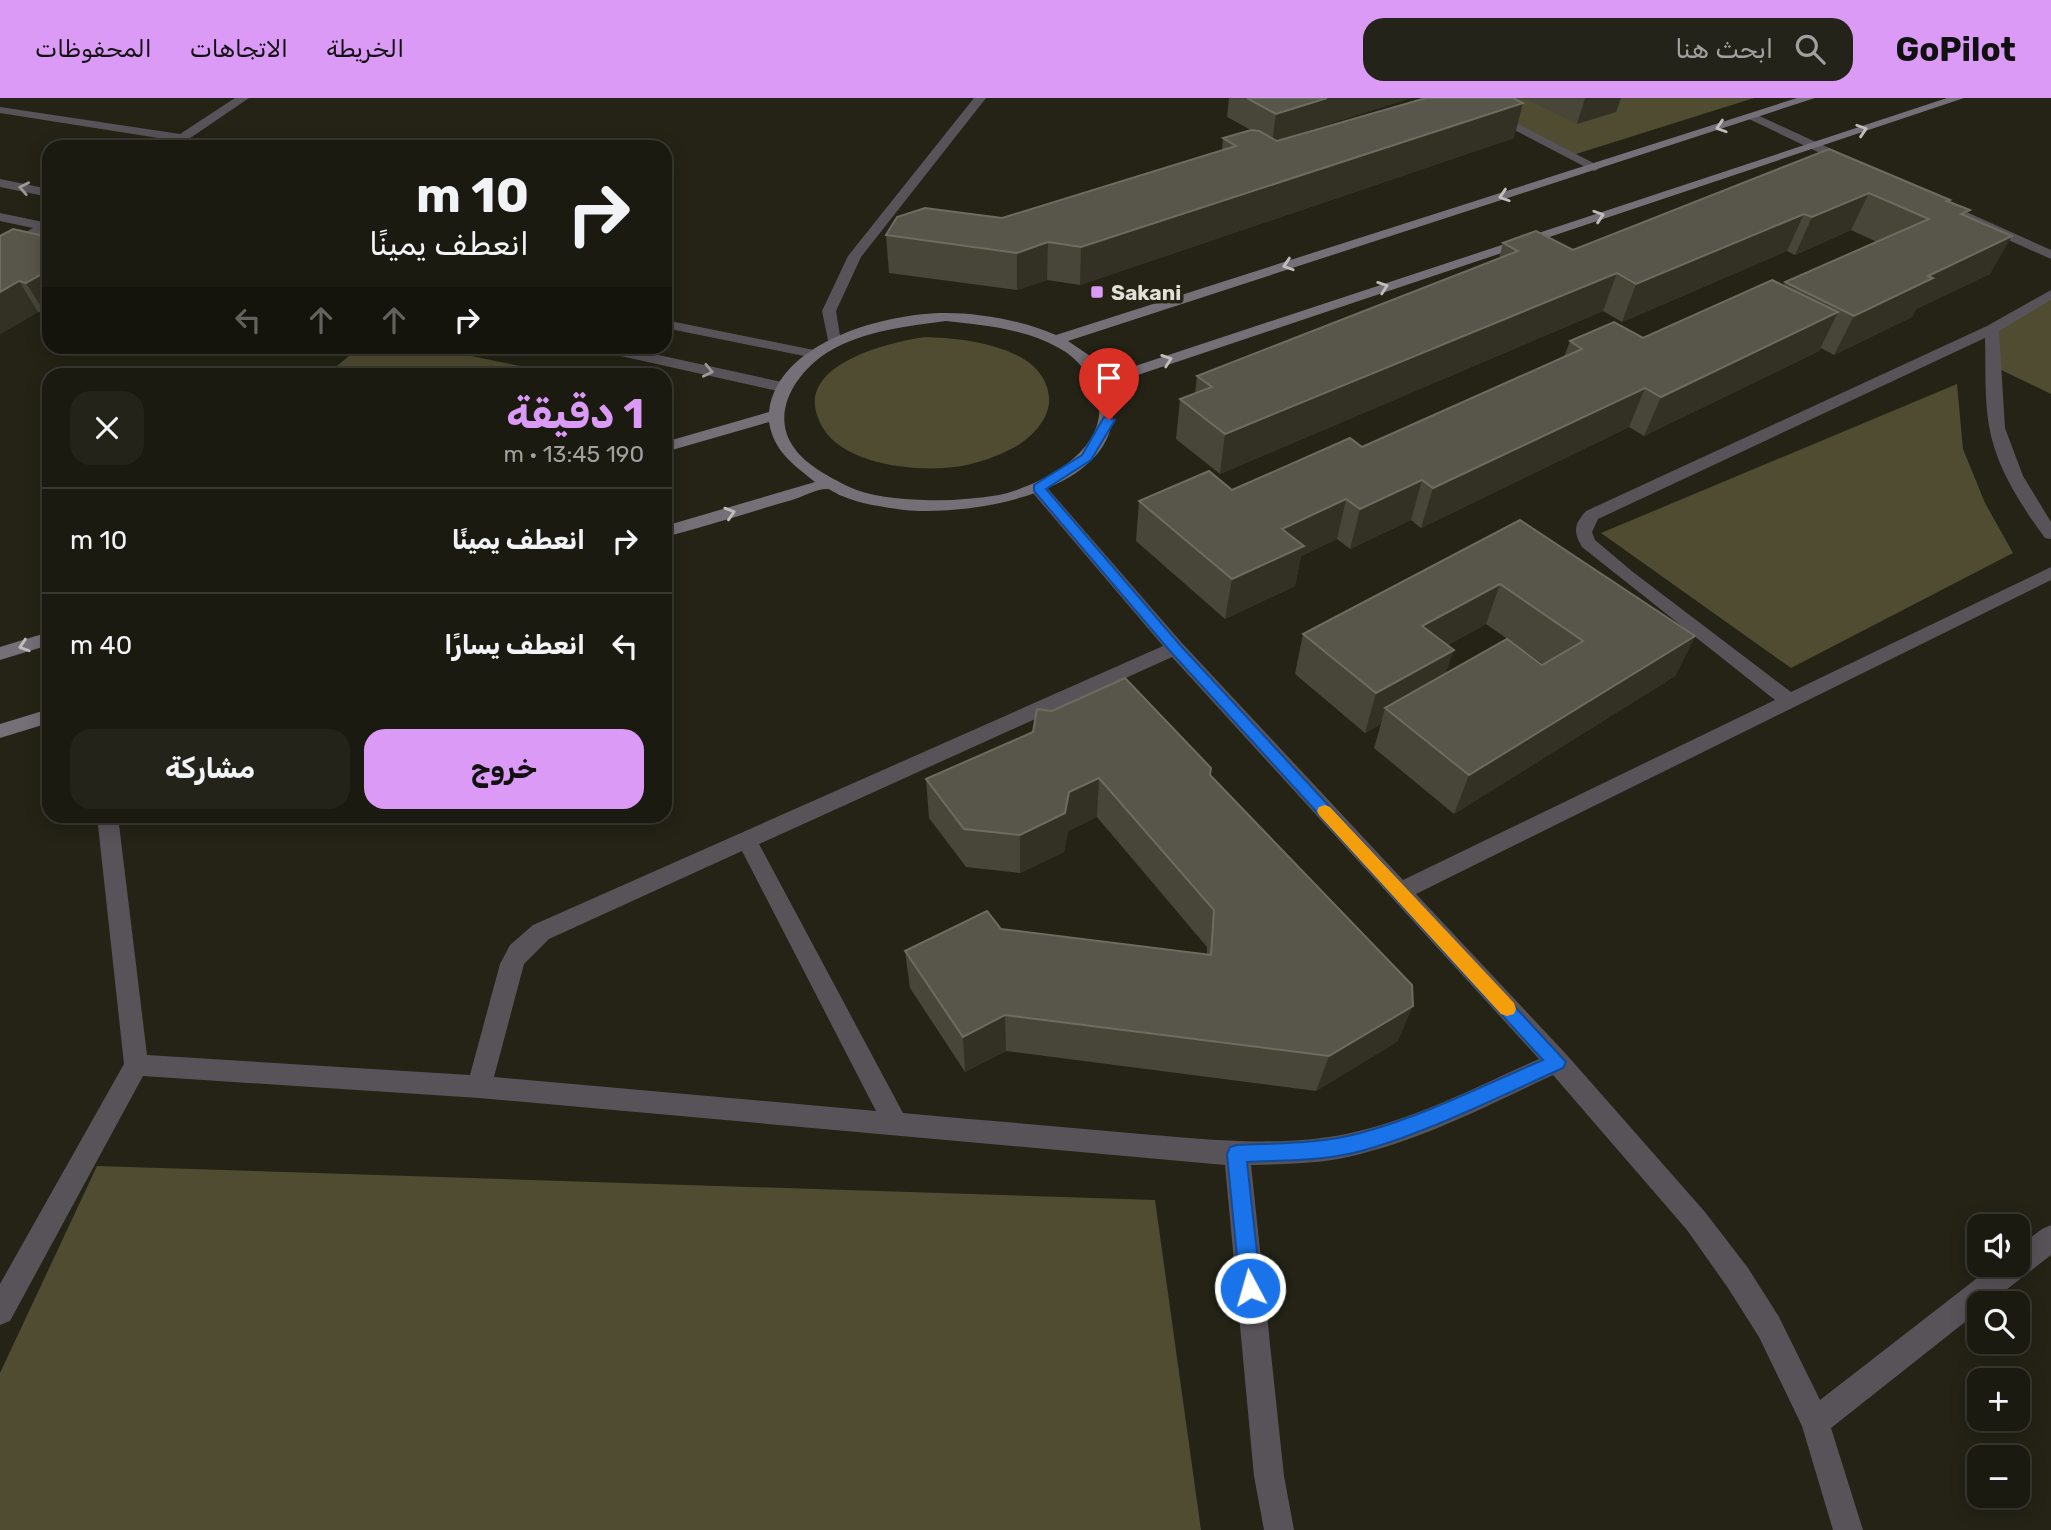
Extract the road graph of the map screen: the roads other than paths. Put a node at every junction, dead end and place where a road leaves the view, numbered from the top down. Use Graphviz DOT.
graph roads {
  1 [pos="243,98"];
  2 [pos="980,98"];
  3 [pos="1460,98"];
  4 [pos="1809,98"];
  5 [pos="1958,98"];
  6 [pos="0,110"];
  7 [pos="1752,117"];
  8 [pos="181,138"];
  9 [pos="178,140"];
  10 [pos="1814,145"];
  11 [pos="1595,167"];
  12 [pos="1861,167"];
  13 [pos="0,183"];
  14 [pos="42,192"];
  15 [pos="1931,200"];
  16 [pos="0,217"];
  17 [pos="42,224"];
  18 [pos="42,228"];
  19 [pos="0,253"];
  20 [pos="2051,255"];
  21 [pos="2051,294"];
  22 [pos="672,325"];
  23 [pos="1992,329"];
  24 [pos="1056,340"];
  25 [pos="834,342"];
  26 [pos="631,354"];
  27 [pos="814,354"];
  28 [pos="1103,382"];
  29 [pos="782,387"];
  30 [pos="775,415"];
  31 [pos="672,445"];
  32 [pos="827,484"];
  33 [pos="1038,488"];
  34 [pos="672,530"];
  35 [pos="2051,534"];
  36 [pos="2051,573"];
  37 [pos="42,640"];
  38 [pos="1175,648"];
  39 [pos="0,654"];
  40 [pos="1790,701"];
  41 [pos="42,718"];
  42 [pos="0,731"];
  43 [pos="108,823"];
  44 [pos="747,841"];
  45 [pos="1399,892"];
  46 [pos="1557,1062"];
  47 [pos="136,1065"];
  48 [pos="479,1087"];
  49 [pos="895,1122"];
  50 [pos="1237,1154"];
  51 [pos="2051,1238"];
  52 [pos="2030,1255"];
  53 [pos="2002,1277"];
  54 [pos="0,1311"];
  55 [pos="1815,1422"];
  56 [pos="1279,1530"];
  57 [pos="1847,1530"];
  1 -- 8 [label="street"];
  2 -- 25 [label="street"];
  3 -- 11 [label="street"];
  4 -- 7 [label="street"];
  10 -- 5 [label="street, one-way"];
  6 -- 8 [label="street"];
  7 -- 10 [label="street"];
  7 -- 11 [label="street, one-way"];
  8 -- 9 [label="street"];
  10 -- 12 [label="street"];
  28 -- 10 [label="street, one-way"];
  11 -- 24 [label="street, one-way"];
  14 -- 13 [label="street, one-way"];
  15 -- 20 [label="street"];
  16 -- 17 [label="street"];
  18 -- 19 [label="street"];
  21 -- 23 [label="street"];
  22 -- 27 [label="street"];
  23 -- 35 [label="street"];
  23 -- 40 [label="street"];
  24 -- 25 [label="street"];
  24 -- 28 [label="street"];
  25 -- 27 [label="street"];
  26 -- 29 [label="street, one-way"];
  27 -- 29 [label="street"];
  28 -- 33 [label="street"];
  29 -- 30 [label="street"];
  30 -- 31 [label="street"];
  30 -- 32 [label="street"];
  32 -- 33 [label="street"];
  34 -- 32 [label="street, one-way"];
  33 -- 38 [label="street"];
  36 -- 40 [label="street"];
  37 -- 39 [label="street, one-way"];
  38 -- 44 [label="street"];
  38 -- 45 [label="street"];
  40 -- 45 [label="street"];
  41 -- 42 [label="street"];
  43 -- 47 [label="street"];
  44 -- 48 [label="street"];
  44 -- 49 [label="street"];
  45 -- 46 [label="street"];
  46 -- 50 [label="street"];
  46 -- 55 [label="street"];
  47 -- 48 [label="street"];
  47 -- 54 [label="street"];
  48 -- 49 [label="street"];
  49 -- 50 [label="street"];
  50 -- 56 [label="street"];
  51 -- 52 [label="street"];
  53 -- 55 [label="street"];
  55 -- 57 [label="street"];
}
